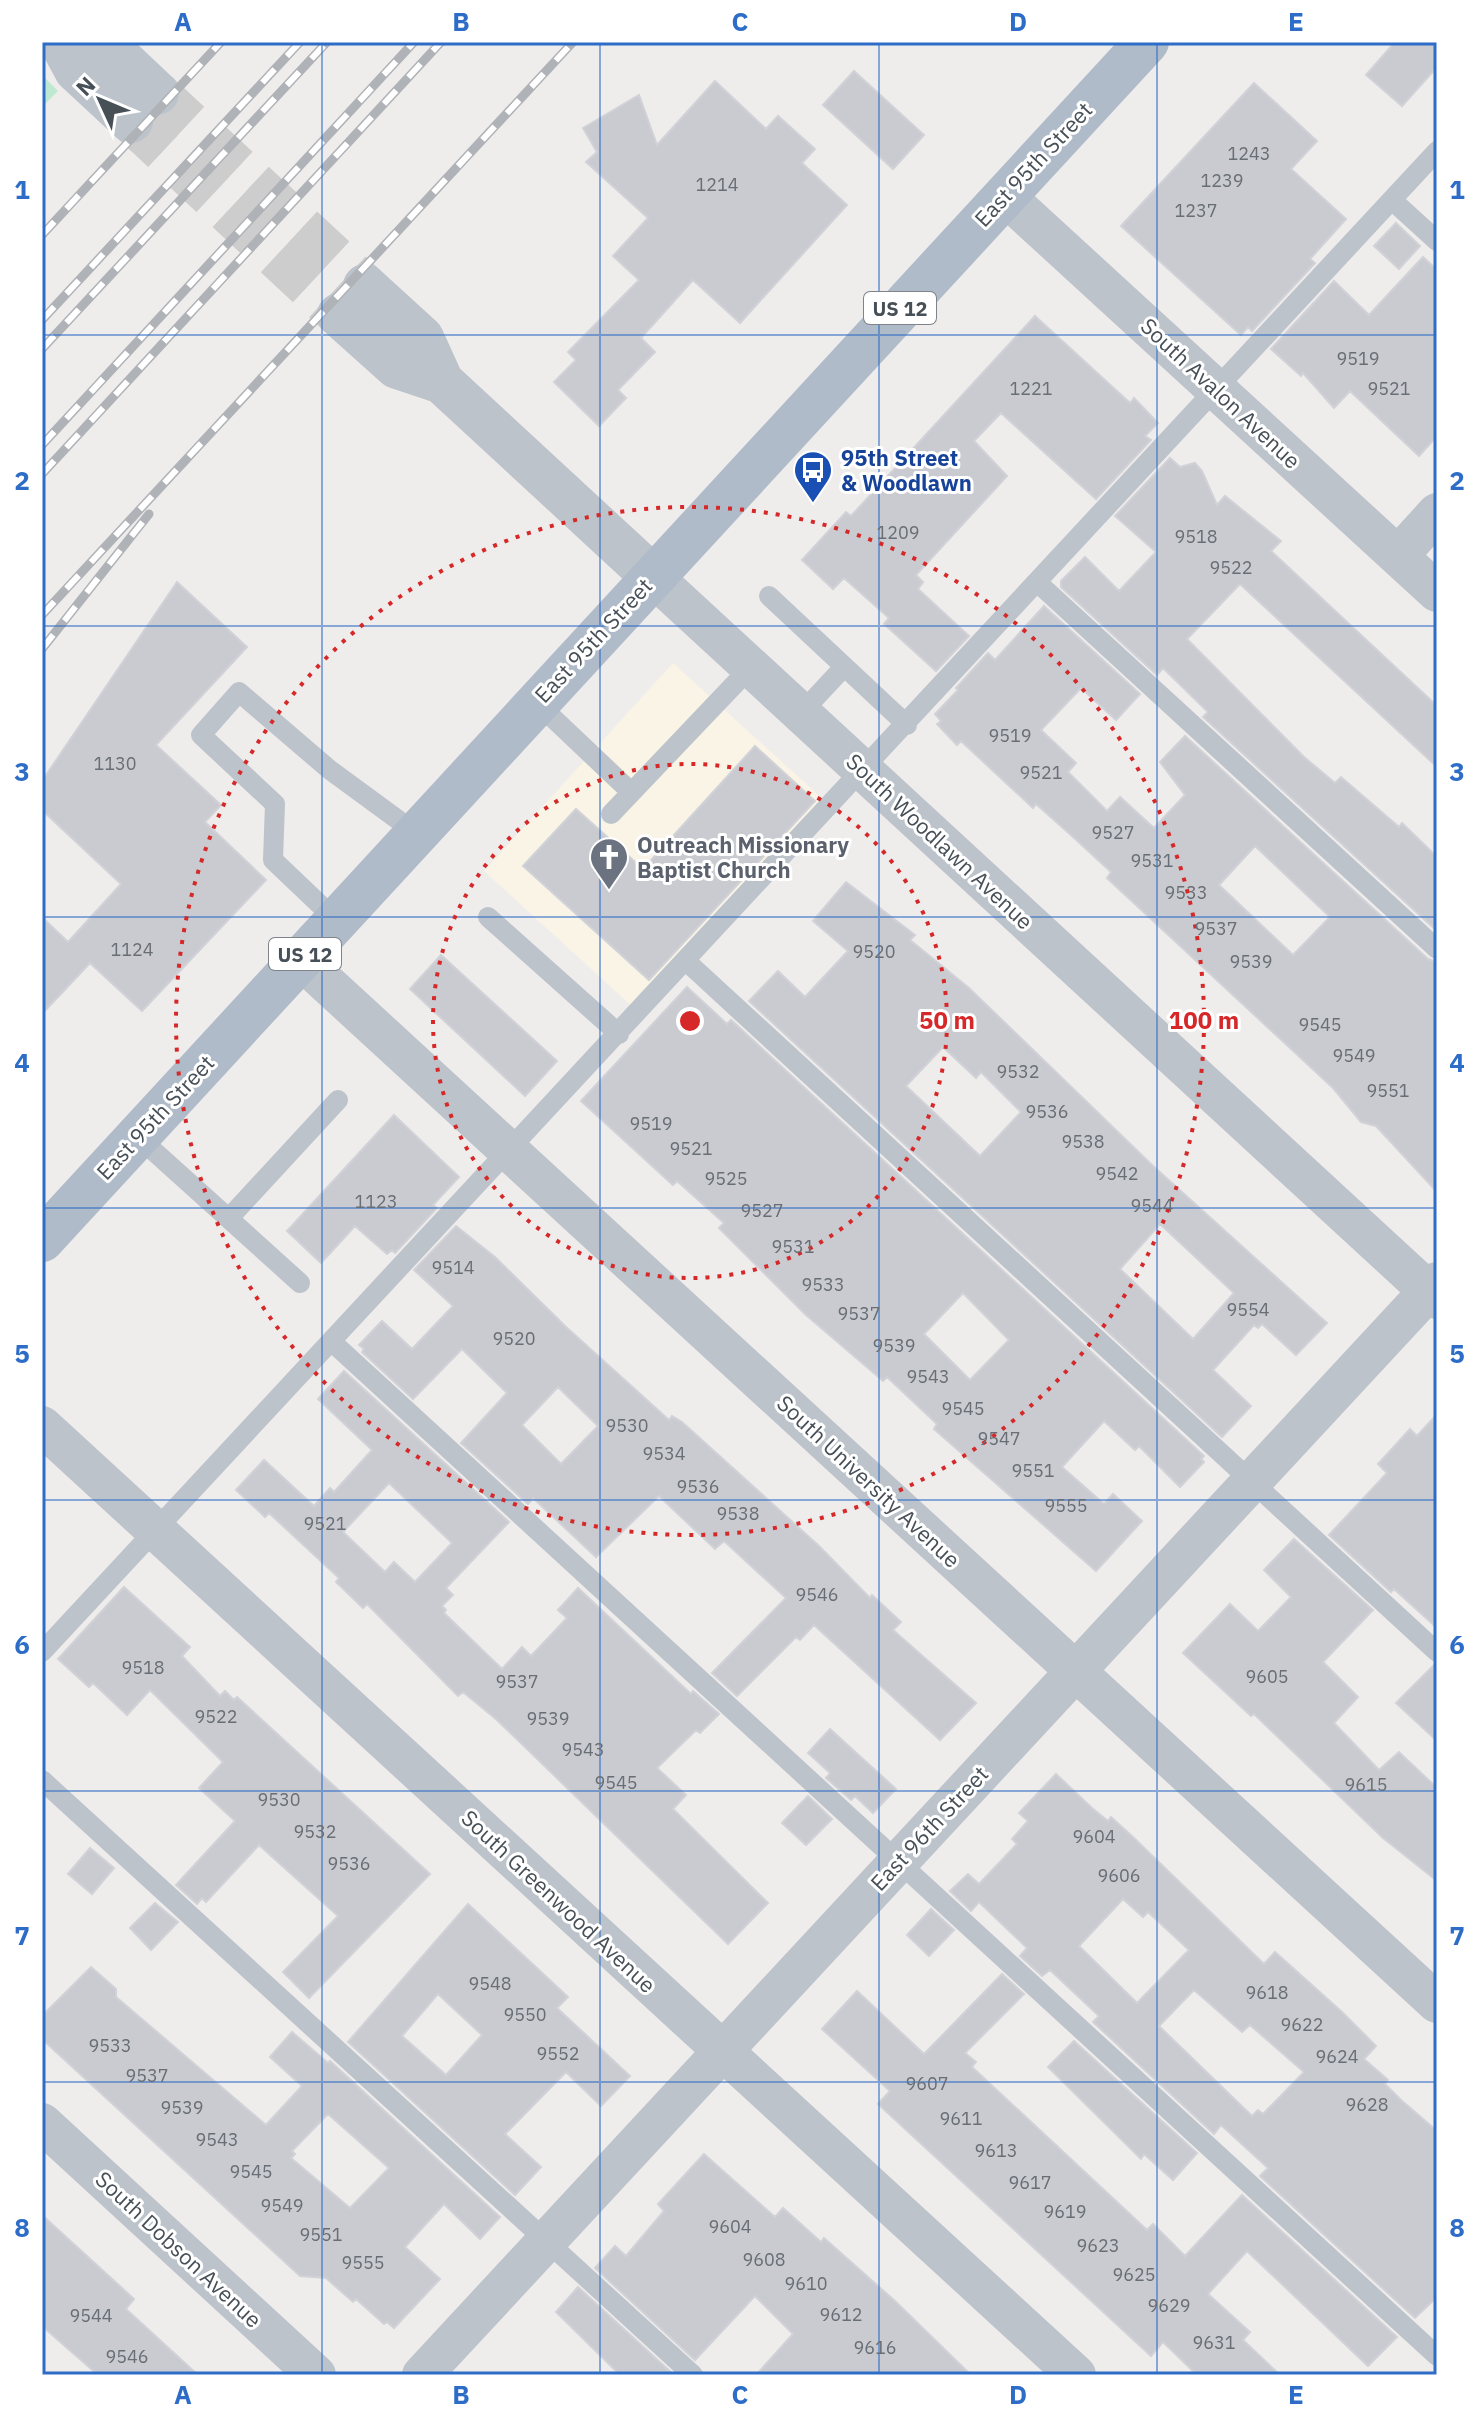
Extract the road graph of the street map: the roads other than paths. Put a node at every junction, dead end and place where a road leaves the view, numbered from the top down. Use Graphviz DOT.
graph roads {
  1 [pos="61,42"];
  2 [pos="103,42"];
  3 [pos="1147,42"];
  4 [pos="1437,151"];
  5 [pos="1004,195"];
  6 [pos="1392,200"];
  7 [pos="1437,241"];
  8 [pos="352,300"];
  9 [pos="1215,388"];
  10 [pos="1437,513"];
  11 [pos="1398,556"];
  12 [pos="652,576"];
  13 [pos="1038,583"];
  14 [pos="1437,592"];
  15 [pos="769,596"];
  16 [pos="751,667"];
  17 [pos="844,667"];
  18 [pos="536,702"];
  19 [pos="801,713"];
  20 [pos="907,725"];
  21 [pos="864,771"];
  22 [pos="631,792"];
  23 [pos="611,814"];
  24 [pos="416,833"];
  25 [pos="488,917"];
  26 [pos="336,920"];
  27 [pos="1437,949"];
  28 [pos="300,959"];
  29 [pos="686,961"];
  30 [pos="619,1034"];
  31 [pos="338,1100"];
  32 [pos="137,1136"];
  33 [pos="510,1151"];
  34 [pos="229,1218"];
  35 [pos="42,1240"];
  36 [pos="300,1283"];
  37 [pos="1434,1291"];
  38 [pos="331,1341"];
  39 [pos="42,1426"];
  40 [pos="1252,1482"];
  41 [pos="154,1530"];
  42 [pos="42,1652"];
  43 [pos="1437,1652"];
  44 [pos="1075,1670"];
  45 [pos="42,1780"];
  46 [pos="898,1862"];
  47 [pos="1437,2003"];
  48 [pos="723,2051"];
  49 [pos="42,2123"];
  50 [pos="547,2241"];
  51 [pos="1437,2356"];
  52 [pos="316,2375"];
  53 [pos="422,2375"];
  54 [pos="693,2375"];
  55 [pos="1076,2375"];
  1 -- 2 [label="street"];
  3 -- 5 [label="main road, East 95th Street / US 12"];
  4 -- 6 [label="lane"];
  5 -- 9 [label="street, South Avalon Avenue"];
  5 -- 12 [label="main road, East 95th Street / US 12"];
  6 -- 7 [label="lane"];
  6 -- 9 [label="lane"];
  8 -- 12 [label="street, South Woodlawn Avenue"];
  9 -- 11 [label="street, South Avalon Avenue"];
  9 -- 13 [label="lane"];
  10 -- 11 [label="street"];
  11 -- 14 [label="street, South Avalon Avenue"];
  12 -- 16 [label="street, South Woodlawn Avenue"];
  12 -- 18 [label="main road, East 95th Street / US 12"];
  13 -- 20 [label="lane"];
  13 -- 27 [label="lane"];
  15 -- 17 [label="lane"];
  16 -- 19 [label="street, South Woodlawn Avenue"];
  16 -- 22 [label="lane"];
  17 -- 19 [label="lane"];
  17 -- 20 [label="lane"];
  18 -- 22 [label="lane"];
  18 -- 24 [label="main road, East 95th Street / US 12"];
  19 -- 21 [label="street, South Woodlawn Avenue"];
  20 -- 21 [label="lane"];
  21 -- 29 [label="lane"];
  21 -- 37 [label="street, South Woodlawn Avenue"];
  22 -- 23 [label="lane"];
  24 -- 26 [label="main road, East 95th Street / US 12"];
  24 -- 26 [label="lane"];
  25 -- 30 [label="lane"];
  26 -- 28 [label="main road, East 95th Street / US 12"];
  28 -- 32 [label="main road, East 95th Street / US 12"];
  28 -- 33 [label="street, South University Avenue"];
  29 -- 30 [label="lane"];
  29 -- 40 [label="lane"];
  30 -- 33 [label="lane"];
  31 -- 34 [label="lane"];
  32 -- 34 [label="lane"];
  32 -- 35 [label="main road, East 95th Street / US 12"];
  33 -- 38 [label="lane"];
  33 -- 44 [label="street, South University Avenue"];
  34 -- 36 [label="lane"];
  37 -- 40 [label="street, East 96th Street"];
  38 -- 41 [label="lane"];
  38 -- 46 [label="lane"];
  39 -- 41 [label="street, South Greenwood Avenue"];
  40 -- 43 [label="lane"];
  40 -- 44 [label="street, East 96th Street"];
  41 -- 42 [label="lane"];
  41 -- 48 [label="street, South Greenwood Avenue"];
  44 -- 46 [label="street, East 96th Street"];
  44 -- 47 [label="street, South University Avenue"];
  45 -- 50 [label="lane"];
  46 -- 48 [label="street, East 96th Street"];
  46 -- 51 [label="lane"];
  48 -- 50 [label="street, East 96th Street"];
  48 -- 55 [label="street, South Greenwood Avenue"];
  49 -- 52 [label="street, South Dobson Avenue"];
  50 -- 53 [label="street, East 96th Street"];
  50 -- 54 [label="lane"];
}
